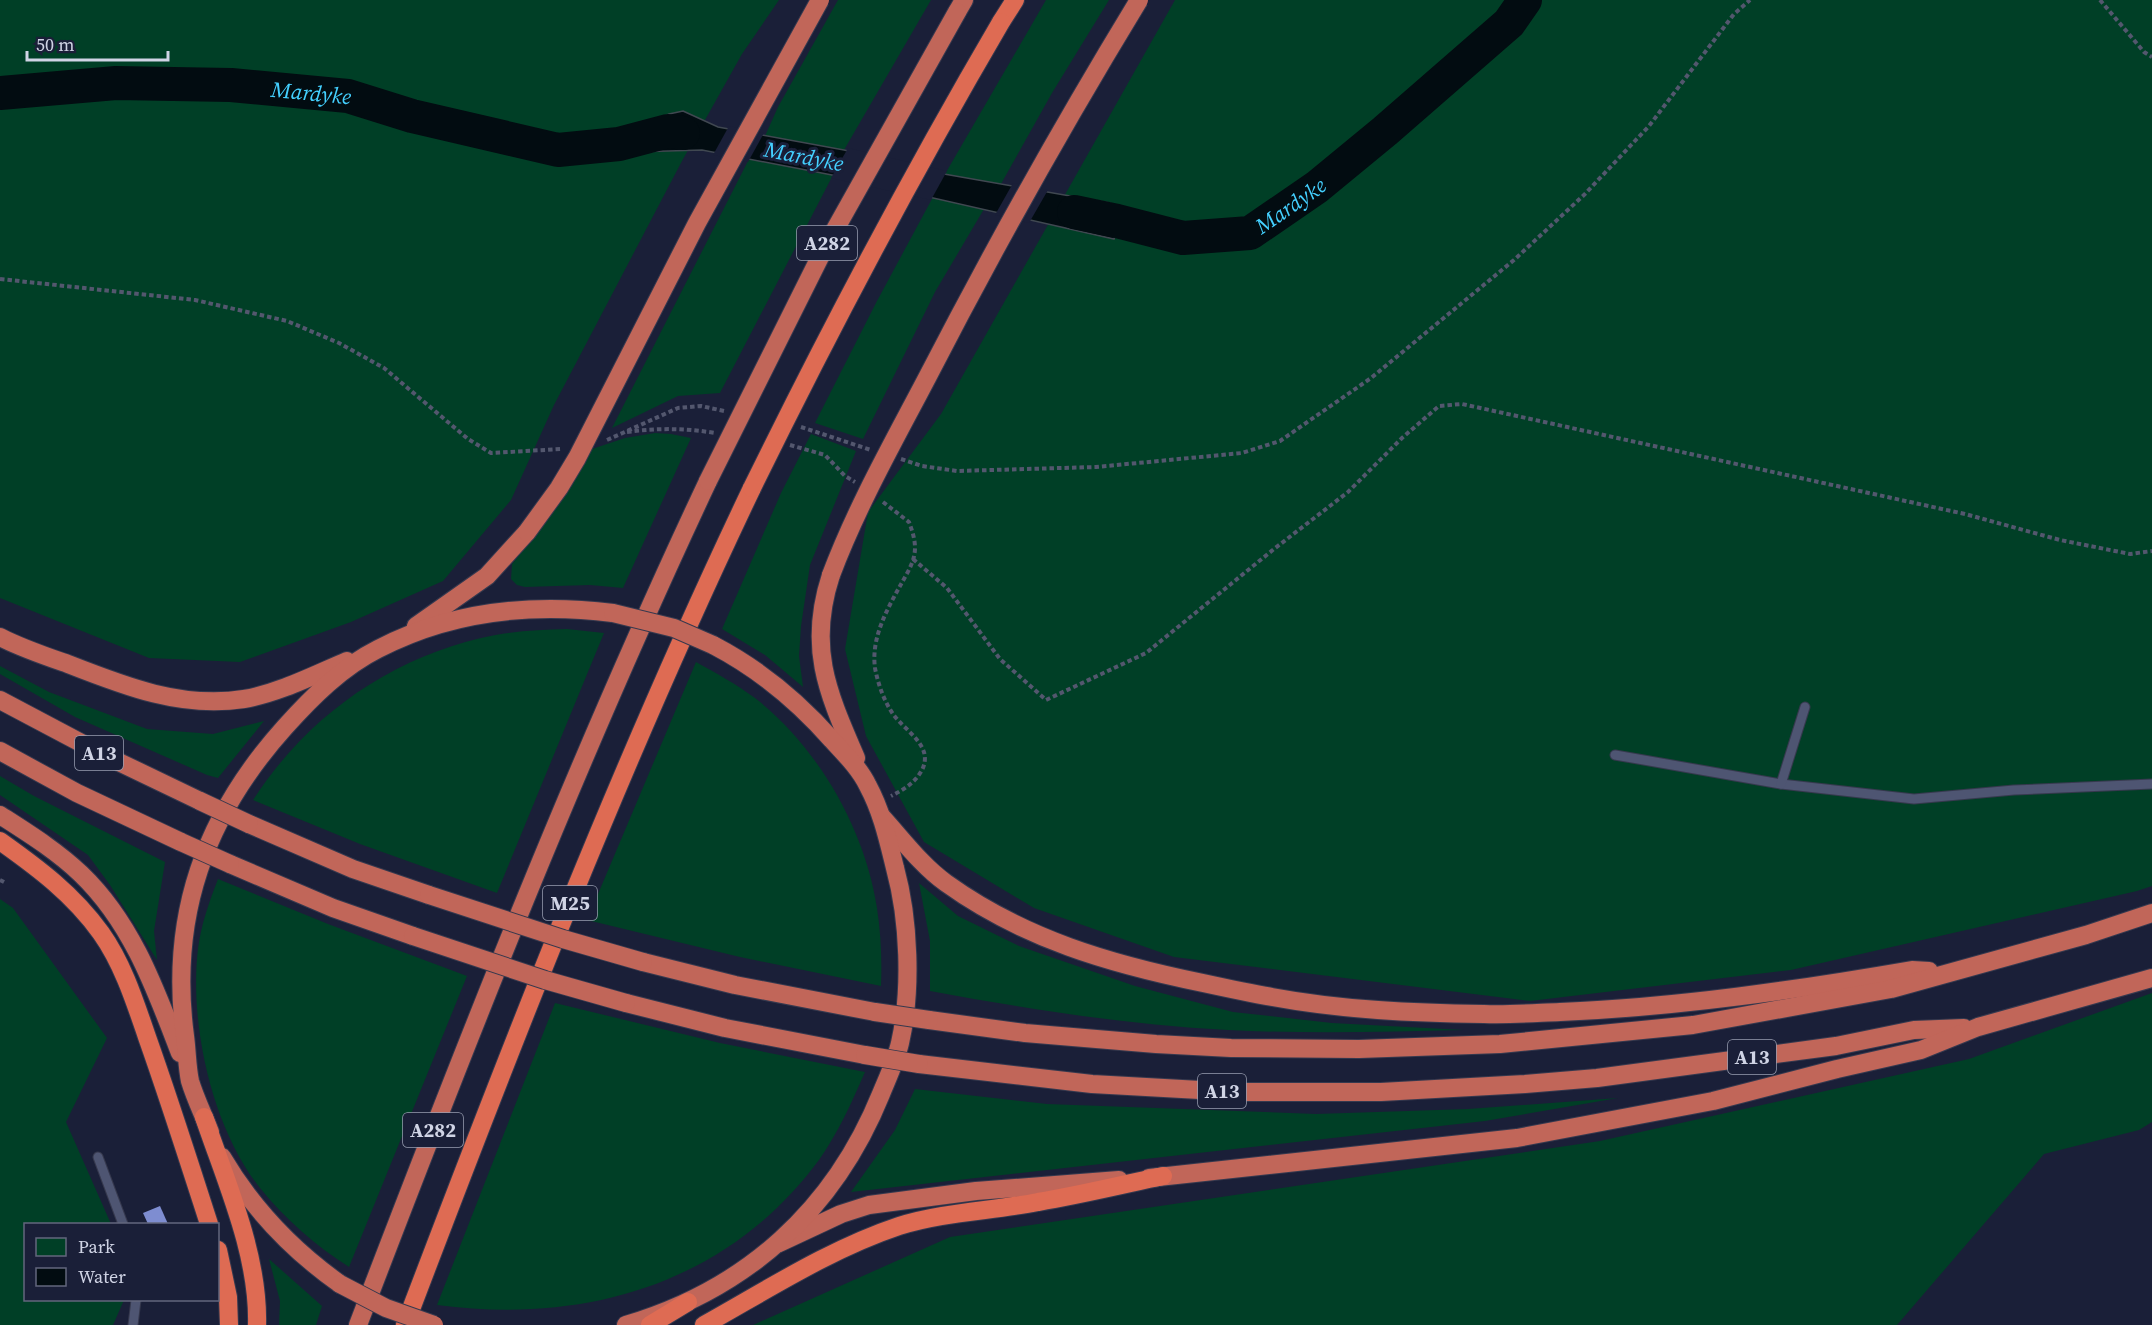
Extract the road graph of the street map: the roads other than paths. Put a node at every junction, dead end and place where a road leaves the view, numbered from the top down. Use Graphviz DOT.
graph roads {
  1 [pos="820,0"];
  2 [pos="1015,0"];
  3 [pos="1139,0"];
  4 [pos="961,6"];
  5 [pos="0,637"];
  6 [pos="383,646"];
  7 [pos="0,700"];
  8 [pos="1805,707"];
  9 [pos="0,751"];
  10 [pos="1615,755"];
  11 [pos="867,784"];
  12 [pos="1781,784"];
  13 [pos="2152,784"];
  14 [pos="879,810"];
  15 [pos="0,814"];
  16 [pos="0,840"];
  17 [pos="2152,914"];
  18 [pos="1949,971"];
  19 [pos="2152,978"];
  20 [pos="1978,1028"];
  21 [pos="190,1081"];
  22 [pos="204,1117"];
  23 [pos="98,1157"];
  24 [pos="1163,1176"];
  25 [pos="123,1223"];
  26 [pos="209,1223"];
  27 [pos="779,1243"];
  28 [pos="219,1255"];
  29 [pos="136,1301"];
  30 [pos="688,1302"];
  31 [pos="133,1325"];
  32 [pos="229,1325"];
  33 [pos="257,1325"];
  34 [pos="358,1325"];
  35 [pos="405,1325"];
  36 [pos="434,1325"];
  37 [pos="626,1325"];
  38 [pos="650,1325"];
  39 [pos="704,1325"];
  1 -- 6 [label="highway, bridge"];
  2 -- 35 [label="highway, M25, bridge"];
  3 -- 11 [label="highway, bridge"];
  4 -- 34 [label="highway, A282, bridge"];
  5 -- 6 [label="highway"];
  6 -- 11 [label="highway, bridge"];
  6 -- 21 [label="highway"];
  7 -- 18 [label="highway, A13, bridge"];
  8 -- 12 [label="lane"];
  9 -- 20 [label="highway, A13, bridge"];
  10 -- 12 [label="lane"];
  11 -- 14 [label="highway"];
  12 -- 13 [label="lane"];
  14 -- 18 [label="highway"];
  14 -- 27 [label="highway"];
  15 -- 21 [label="highway"];
  16 -- 26 [label="highway"];
  17 -- 18 [label="highway, A13"];
  19 -- 20 [label="highway, A13"];
  20 -- 24 [label="highway"];
  21 -- 22 [label="highway"];
  22 -- 33 [label="highway"];
  22 -- 36 [label="highway, bridge"];
  23 -- 25 [label="lane"];
  24 -- 27 [label="highway"];
  24 -- 39 [label="highway"];
  27 -- 30 [label="highway"];
  28 -- 32 [label="highway"];
  29 -- 31 [label="lane"];
  30 -- 37 [label="highway"];
  30 -- 38 [label="highway"];
}
